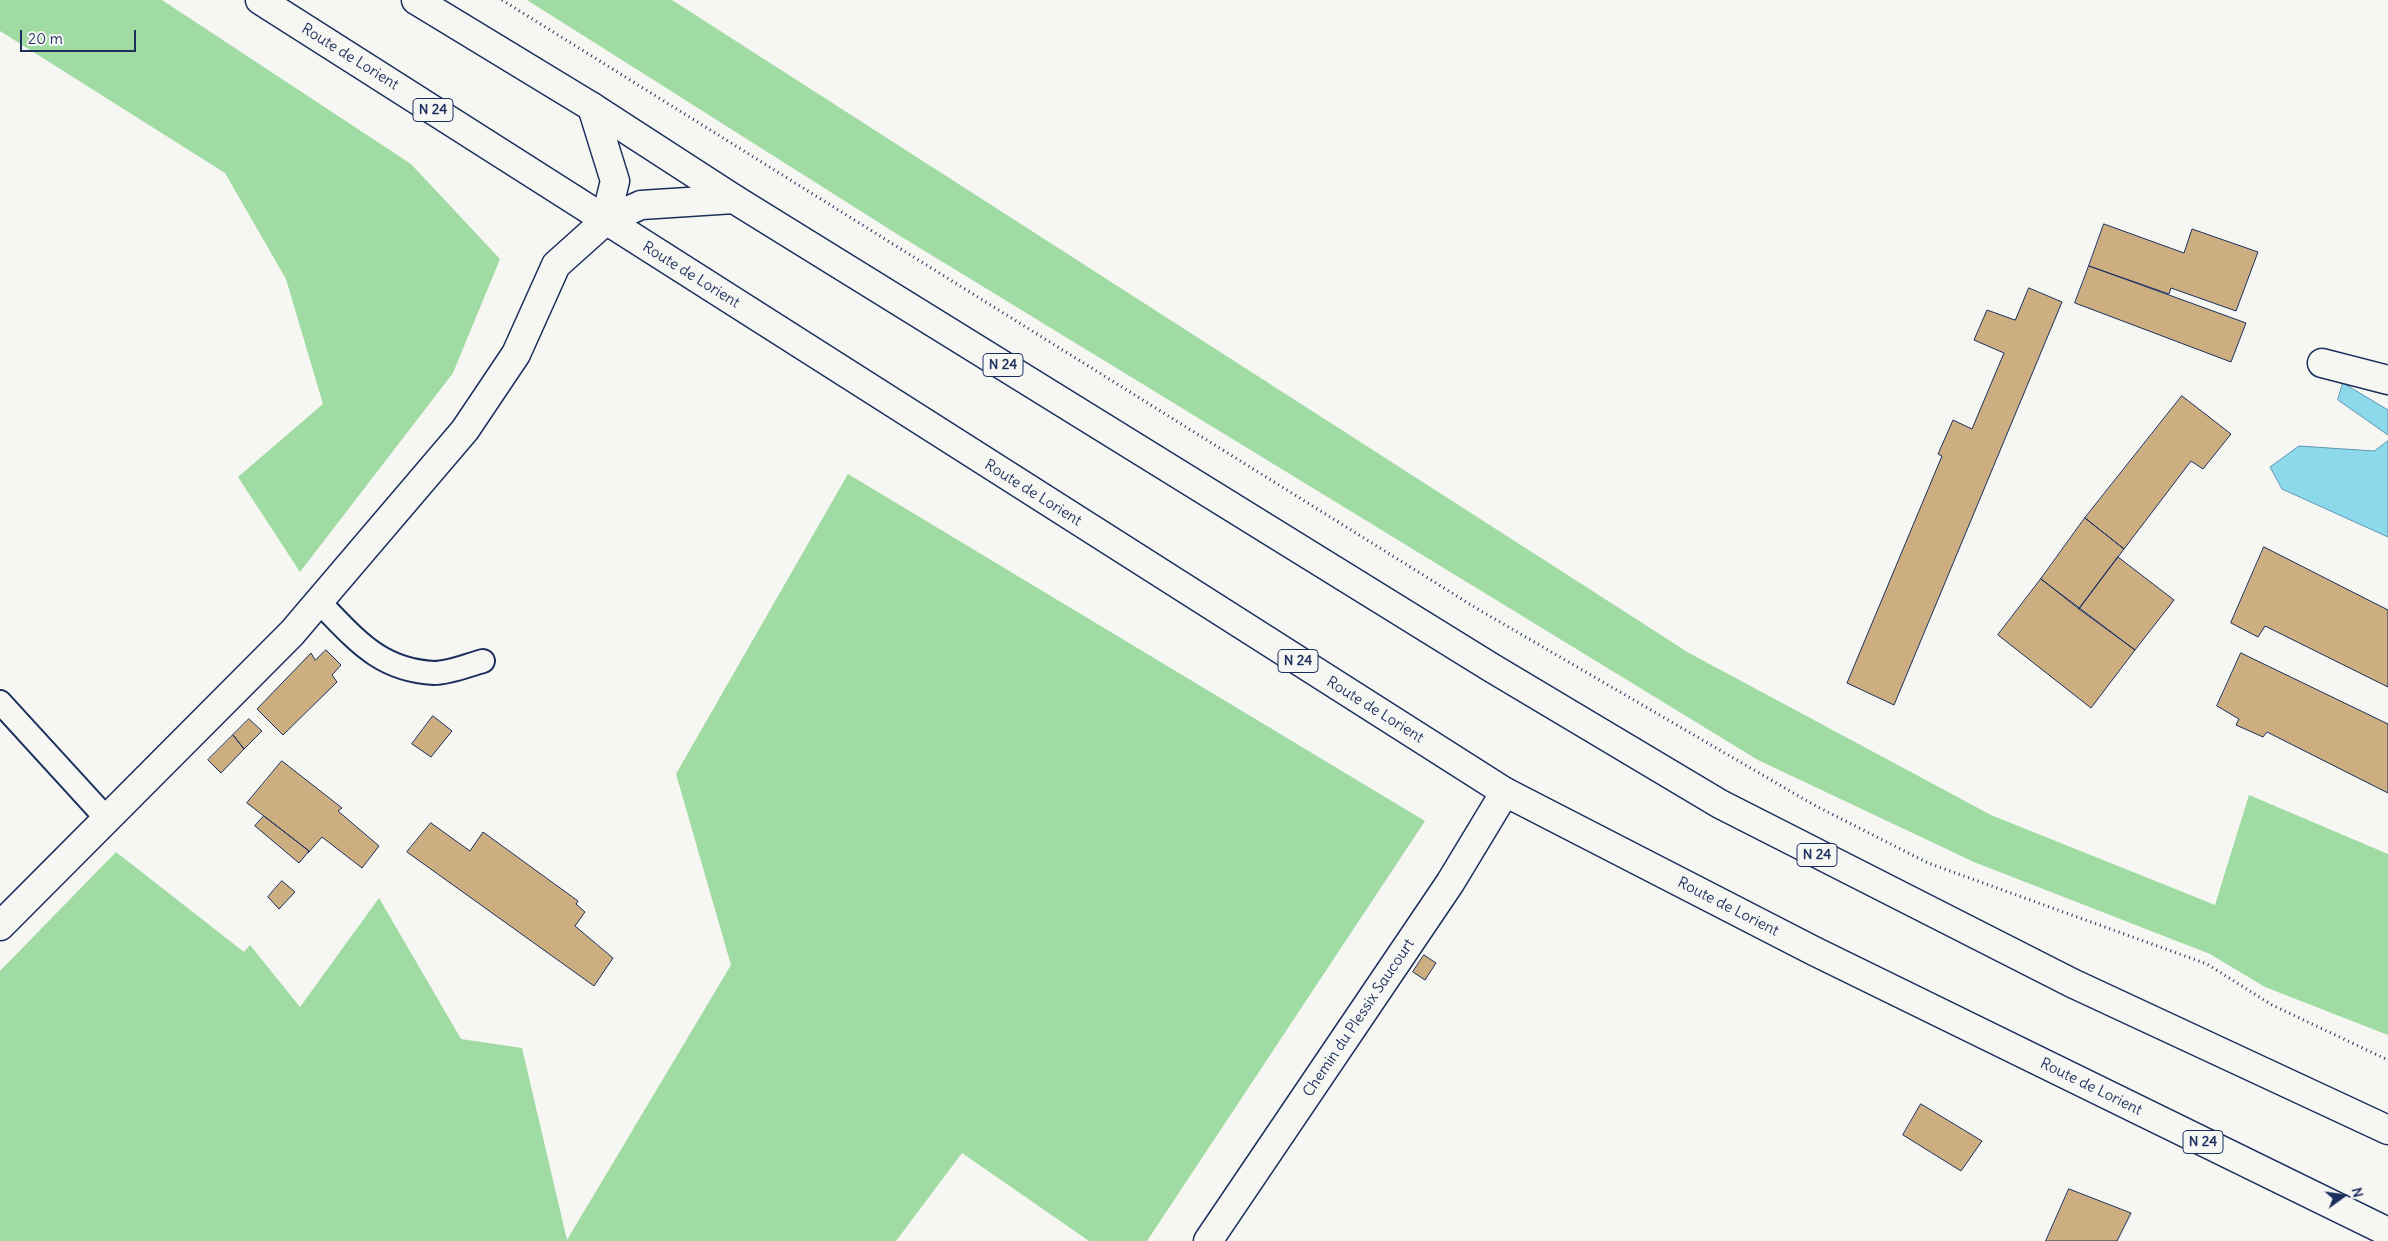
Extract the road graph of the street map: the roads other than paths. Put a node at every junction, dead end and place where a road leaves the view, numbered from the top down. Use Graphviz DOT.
graph roads {
  1 [pos="260,0"];
  2 [pos="416,0"];
  3 [pos="592,107"];
  4 [pos="734,198"];
  5 [pos="605,221"];
  6 [pos="2322,363"];
  7 [pos="2388,380"];
  8 [pos="319,602"];
  9 [pos="483,661"];
  10 [pos="0,702"];
  11 [pos="1505,792"];
  12 [pos="107,819"];
  13 [pos="0,926"];
  14 [pos="2388,1130"];
  15 [pos="2388,1232"];
  16 [pos="1208,1241"];
  1 -- 5 [label="main road, Route de Lorient / N 24"];
  2 -- 3 [label="main road, N 24"];
  3 -- 4 [label="main road, N 24"];
  3 -- 5 [label="main road"];
  4 -- 5 [label="main road"];
  4 -- 14 [label="main road, N 24"];
  5 -- 8 [label="main road"];
  5 -- 11 [label="main road, Route de Lorient / N 24"];
  6 -- 7 [label="main road"];
  8 -- 9 [label="lane"];
  8 -- 12 [label="main road"];
  10 -- 12 [label="lane"];
  11 -- 15 [label="main road, Route de Lorient / N 24"];
  11 -- 16 [label="main road, Chemin du Plessix Saucourt"];
  12 -- 13 [label="main road"];
}
